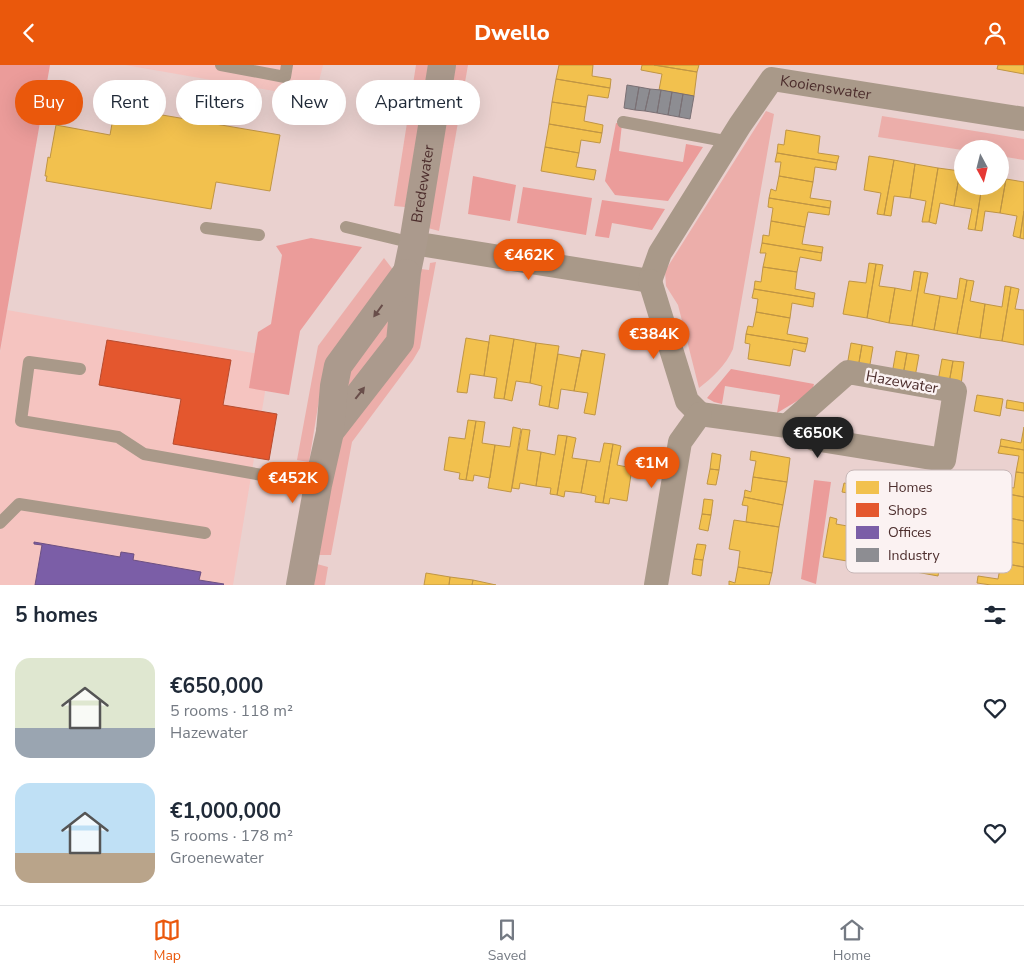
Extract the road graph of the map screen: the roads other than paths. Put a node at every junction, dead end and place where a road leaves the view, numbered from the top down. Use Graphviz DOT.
graph roads {
  1 [pos="221,65"];
  2 [pos="287,65"];
  3 [pos="442,65"];
  4 [pos="771,72"];
  5 [pos="1024,119"];
  6 [pos="623,122"];
  7 [pos="730,142"];
  8 [pos="346,227"];
  9 [pos="206,228"];
  10 [pos="259,235"];
  11 [pos="414,243"];
  12 [pos="407,272"];
  13 [pos="650,281"];
  14 [pos="80,369"];
  15 [pos="700,414"];
  16 [pos="787,426"];
  17 [pos="330,431"];
  18 [pos="318,485"];
  19 [pos="0,523"];
  20 [pos="205,533"];
  21 [pos="300,585"];
  22 [pos="656,585"];
  1 -- 2 [label="lane"];
  3 -- 11 [label="street, Bredewater"];
  4 -- 5 [label="street, Kooienswater"];
  4 -- 7 [label="street, Kooienswater"];
  6 -- 7 [label="lane"];
  7 -- 13 [label="street, Kooienswater"];
  8 -- 11 [label="lane"];
  9 -- 10 [label="lane"];
  11 -- 12 [label="street, Bredewater"];
  11 -- 13 [label="street"];
  12 -- 17 [label="street, Bredewater, one-way"];
  17 -- 12 [label="street, Bredewater, one-way"];
  13 -- 15 [label="street"];
  14 -- 18 [label="lane"];
  15 -- 16 [label="street, Hazewater"];
  15 -- 22 [label="street"];
  16 -- 16 [label="street, Hazewater"];
  17 -- 18 [label="street, Bredewater"];
  18 -- 21 [label="street, Bredewater"];
  19 -- 20 [label="lane"];
}
